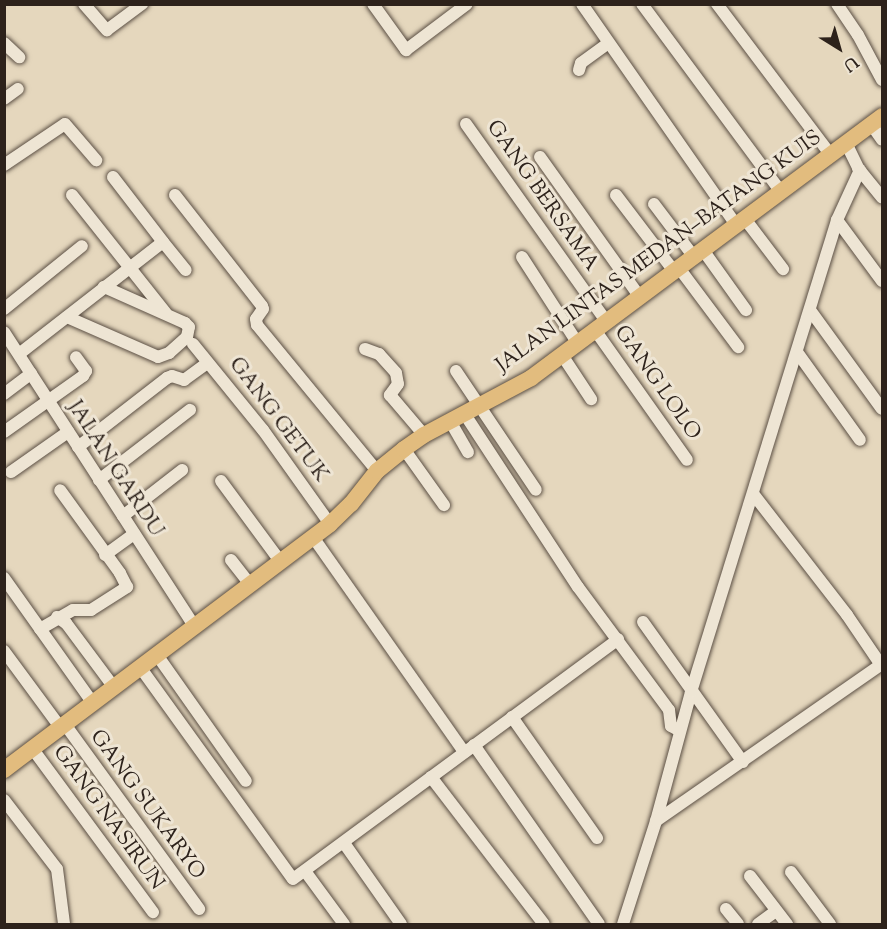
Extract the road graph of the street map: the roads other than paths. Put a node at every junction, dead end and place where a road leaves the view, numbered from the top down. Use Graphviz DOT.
graph roads {
  1 [pos="84,4"];
  2 [pos="142,4"];
  3 [pos="373,4"];
  4 [pos="467,4"];
  5 [pos="582,4"];
  6 [pos="642,4"];
  7 [pos="717,4"];
  8 [pos="837,4"];
  9 [pos="4,43"];
  10 [pos="609,43"];
  11 [pos="19,57"];
  12 [pos="579,70"];
  13 [pos="882,80"];
  14 [pos="18,89"];
  15 [pos="4,99"];
  16 [pos="466,124"];
  17 [pos="882,140"];
  18 [pos="861,143"];
  19 [pos="830,154"];
  20 [pos="540,158"];
  21 [pos="96,160"];
  22 [pos="4,165"];
  23 [pos="113,177"];
  24 [pos="781,192"];
  25 [pos="72,195"];
  26 [pos="175,195"];
  27 [pos="616,195"];
  28 [pos="882,198"];
  29 [pos="654,204"];
  30 [pos="837,220"];
  31 [pos="741,222"];
  32 [pos="163,242"];
  33 [pos="82,246"];
  34 [pos="698,254"];
  35 [pos="522,257"];
  36 [pos="131,266"];
  37 [pos="783,269"];
  38 [pos="186,270"];
  39 [pos="677,270"];
  40 [pos="882,281"];
  41 [pos="104,287"];
  42 [pos="640,297"];
  43 [pos="4,309"];
  44 [pos="746,310"];
  45 [pos="810,310"];
  46 [pos="167,314"];
  47 [pos="68,317"];
  48 [pos="600,326"];
  49 [pos="6,338"];
  50 [pos="193,344"];
  51 [pos="578,344"];
  52 [pos="738,347"];
  53 [pos="365,349"];
  54 [pos="797,352"];
  55 [pos="18,354"];
  56 [pos="562,355"];
  57 [pos="76,357"];
  58 [pos="207,363"];
  59 [pos="456,370"];
  60 [pos="31,374"];
  61 [pos="4,394"];
  62 [pos="591,399"];
  63 [pos="49,401"];
  64 [pos="480,406"];
  65 [pos="190,410"];
  66 [pos="882,410"];
  67 [pos="457,417"];
  68 [pos="4,432"];
  69 [pos="68,432"];
  70 [pos="424,435"];
  71 [pos="860,440"];
  72 [pos="78,447"];
  73 [pos="404,449"];
  74 [pos="468,452"];
  75 [pos="687,460"];
  76 [pos="182,470"];
  77 [pos="377,471"];
  78 [pos="11,472"];
  79 [pos="99,480"];
  80 [pos="221,481"];
  81 [pos="60,490"];
  82 [pos="536,490"];
  83 [pos="754,495"];
  84 [pos="444,505"];
  85 [pos="123,516"];
  86 [pos="330,524"];
  87 [pos="134,534"];
  88 [pos="313,537"];
  89 [pos="105,555"];
  90 [pos="231,560"];
  91 [pos="280,561"];
  92 [pos="250,584"];
  93 [pos="7,585"];
  94 [pos="57,617"];
  95 [pos="643,622"];
  96 [pos="194,626"];
  97 [pos="40,628"];
  98 [pos="618,639"];
  99 [pos="4,651"];
  100 [pos="157,655"];
  101 [pos="882,664"];
  102 [pos="140,667"];
  103 [pos="113,686"];
  104 [pos="691,692"];
  105 [pos="92,702"];
  106 [pos="512,717"];
  107 [pos="62,725"];
  108 [pos="676,729"];
  109 [pos="32,748"];
  110 [pos="469,748"];
  111 [pos="743,762"];
  112 [pos="4,770"];
  113 [pos="432,777"];
  114 [pos="246,781"];
  115 [pos="4,800"];
  116 [pos="656,821"];
  117 [pos="597,838"];
  118 [pos="344,843"];
  119 [pos="304,871"];
  120 [pos="791,872"];
  121 [pos="750,876"];
  122 [pos="199,909"];
  123 [pos="726,909"];
  124 [pos="776,911"];
  125 [pos="153,912"];
  126 [pos="627,923"];
  127 [pos="64,924"];
  128 [pos="344,924"];
  129 [pos="401,924"];
  130 [pos="544,924"];
  131 [pos="599,924"];
  132 [pos="738,924"];
  133 [pos="758,924"];
  134 [pos="787,924"];
  135 [pos="830,924"];
  1 -- 2 [label="street"];
  3 -- 4 [label="street"];
  5 -- 10 [label="street"];
  6 -- 24 [label="street"];
  7 -- 19 [label="street"];
  8 -- 13 [label="street"];
  9 -- 11 [label="street"];
  10 -- 12 [label="street"];
  10 -- 31 [label="street"];
  14 -- 15 [label="street"];
  16 -- 48 [label="street, GANG BERSAMA"];
  17 -- 18 [label="street"];
  18 -- 19 [label="highway, JALAN LINTAS MEDAN–BATANG KUIS"];
  18 -- 28 [label="street"];
  18 -- 30 [label="street"];
  19 -- 24 [label="highway, JALAN LINTAS MEDAN–BATANG KUIS"];
  20 -- 42 [label="street"];
  21 -- 22 [label="street"];
  23 -- 32 [label="street"];
  24 -- 31 [label="highway, JALAN LINTAS MEDAN–BATANG KUIS"];
  25 -- 36 [label="street"];
  26 -- 77 [label="street"];
  27 -- 39 [label="street"];
  29 -- 34 [label="street"];
  30 -- 40 [label="street"];
  30 -- 45 [label="street"];
  31 -- 34 [label="highway, JALAN LINTAS MEDAN–BATANG KUIS"];
  31 -- 37 [label="street"];
  32 -- 36 [label="street"];
  32 -- 38 [label="street"];
  33 -- 43 [label="street"];
  34 -- 39 [label="highway, JALAN LINTAS MEDAN–BATANG KUIS"];
  34 -- 44 [label="street"];
  35 -- 51 [label="street"];
  36 -- 41 [label="street"];
  36 -- 46 [label="street"];
  39 -- 42 [label="highway, JALAN LINTAS MEDAN–BATANG KUIS"];
  39 -- 52 [label="street"];
  41 -- 46 [label="street"];
  41 -- 47 [label="street"];
  42 -- 48 [label="highway, JALAN LINTAS MEDAN–BATANG KUIS"];
  45 -- 54 [label="street"];
  45 -- 66 [label="street"];
  46 -- 47 [label="street"];
  47 -- 55 [label="street"];
  48 -- 51 [label="highway, JALAN LINTAS MEDAN–BATANG KUIS"];
  48 -- 75 [label="street, GANG LOLO"];
  49 -- 55 [label="street, JALAN GARDU"];
  50 -- 58 [label="street, GANG GETUK"];
  51 -- 56 [label="highway, JALAN LINTAS MEDAN–BATANG KUIS"];
  53 -- 70 [label="street"];
  54 -- 71 [label="street"];
  54 -- 83 [label="street"];
  55 -- 60 [label="street, JALAN GARDU"];
  56 -- 62 [label="street"];
  56 -- 64 [label="highway, JALAN LINTAS MEDAN–BATANG KUIS"];
  57 -- 63 [label="street"];
  58 -- 72 [label="street"];
  58 -- 86 [label="street, GANG GETUK"];
  59 -- 64 [label="street"];
  60 -- 61 [label="street"];
  60 -- 63 [label="street, JALAN GARDU"];
  63 -- 68 [label="street"];
  63 -- 69 [label="street, JALAN GARDU"];
  64 -- 67 [label="highway, JALAN LINTAS MEDAN–BATANG KUIS"];
  64 -- 82 [label="street"];
  65 -- 79 [label="street"];
  67 -- 70 [label="highway, JALAN LINTAS MEDAN–BATANG KUIS"];
  67 -- 74 [label="street"];
  67 -- 98 [label="street"];
  69 -- 72 [label="street, JALAN GARDU"];
  69 -- 78 [label="street"];
  70 -- 73 [label="highway, JALAN LINTAS MEDAN–BATANG KUIS"];
  72 -- 79 [label="street, JALAN GARDU"];
  73 -- 77 [label="highway, JALAN LINTAS MEDAN–BATANG KUIS"];
  73 -- 84 [label="street"];
  76 -- 85 [label="street"];
  77 -- 86 [label="highway, JALAN LINTAS MEDAN–BATANG KUIS"];
  79 -- 85 [label="street, JALAN GARDU"];
  80 -- 91 [label="street"];
  81 -- 89 [label="street"];
  83 -- 101 [label="street"];
  83 -- 104 [label="street"];
  85 -- 87 [label="street, JALAN GARDU"];
  86 -- 88 [label="highway, JALAN LINTAS MEDAN–BATANG KUIS"];
  87 -- 89 [label="street"];
  87 -- 96 [label="street, JALAN GARDU"];
  88 -- 91 [label="highway, JALAN LINTAS MEDAN–BATANG KUIS"];
  88 -- 110 [label="street"];
  89 -- 94 [label="street"];
  90 -- 92 [label="street"];
  91 -- 92 [label="highway, JALAN LINTAS MEDAN–BATANG KUIS"];
  92 -- 96 [label="highway, JALAN LINTAS MEDAN–BATANG KUIS"];
  93 -- 97 [label="street"];
  94 -- 97 [label="street"];
  94 -- 103 [label="street"];
  95 -- 104 [label="street"];
  96 -- 100 [label="highway, JALAN LINTAS MEDAN–BATANG KUIS"];
  97 -- 105 [label="street"];
  98 -- 106 [label="street"];
  98 -- 108 [label="street"];
  99 -- 107 [label="street, GANG SUKARYO"];
  100 -- 102 [label="highway, JALAN LINTAS MEDAN–BATANG KUIS"];
  100 -- 114 [label="street"];
  101 -- 111 [label="street"];
  102 -- 103 [label="highway, JALAN LINTAS MEDAN–BATANG KUIS"];
  102 -- 119 [label="street"];
  103 -- 105 [label="highway, JALAN LINTAS MEDAN–BATANG KUIS"];
  104 -- 108 [label="street"];
  104 -- 111 [label="street"];
  105 -- 107 [label="highway, JALAN LINTAS MEDAN–BATANG KUIS"];
  106 -- 110 [label="street"];
  106 -- 117 [label="street"];
  107 -- 109 [label="highway, JALAN LINTAS MEDAN–BATANG KUIS"];
  107 -- 122 [label="street, GANG SUKARYO"];
  108 -- 116 [label="street"];
  109 -- 112 [label="highway, JALAN LINTAS MEDAN–BATANG KUIS"];
  109 -- 125 [label="street, GANG NASIRUN"];
  110 -- 113 [label="street"];
  110 -- 131 [label="street"];
  111 -- 116 [label="street"];
  113 -- 118 [label="street"];
  113 -- 130 [label="street"];
  115 -- 127 [label="street"];
  116 -- 126 [label="street"];
  118 -- 119 [label="street"];
  118 -- 129 [label="street"];
  119 -- 128 [label="street"];
  120 -- 135 [label="street"];
  121 -- 124 [label="street"];
  123 -- 132 [label="street"];
  124 -- 133 [label="street"];
  124 -- 134 [label="street"];
}
